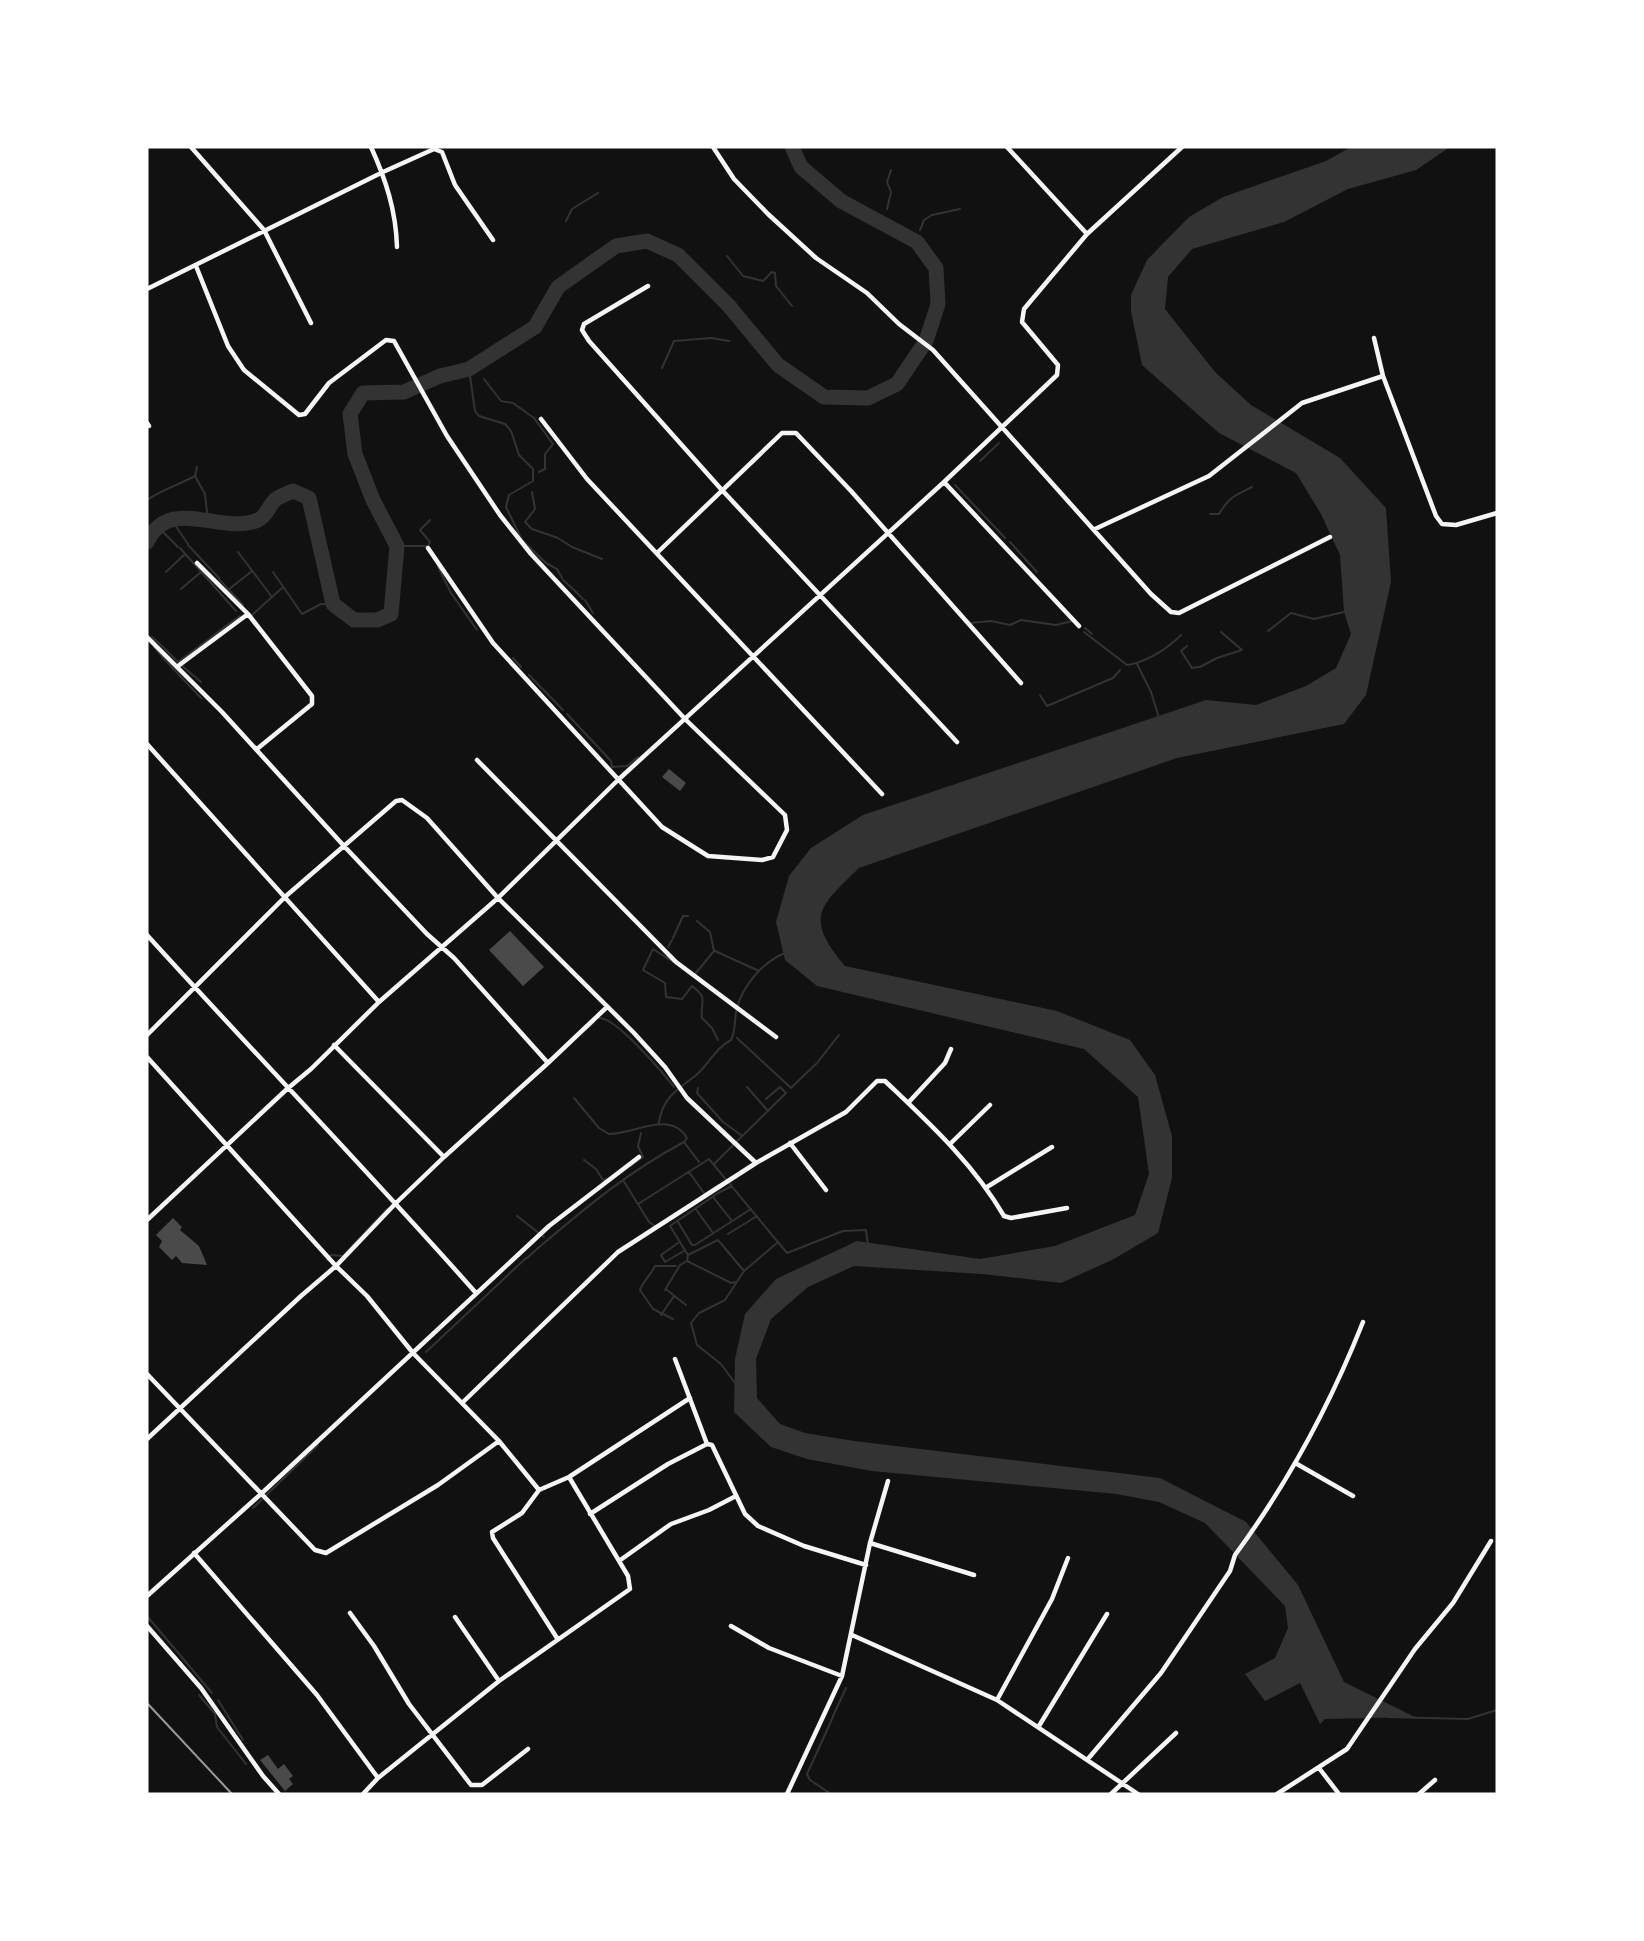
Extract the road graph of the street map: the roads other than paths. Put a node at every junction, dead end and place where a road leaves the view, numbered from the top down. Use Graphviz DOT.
graph roads {
  1 [pos="191,147"];
  2 [pos="371,147"];
  3 [pos="713,147"];
  4 [pos="1007,147"];
  5 [pos="1182,147"];
  6 [pos="383,172"];
  7 [pos="264,230"];
  8 [pos="1087,234"];
  9 [pos="493,240"];
  10 [pos="397,247"];
  11 [pos="196,266"];
  12 [pos="648,286"];
  13 [pos="147,289"];
  14 [pos="311,323"];
  15 [pos="1374,338"];
  16 [pos="1383,376"];
  17 [pos="541,419"];
  18 [pos="1003,428"];
  19 [pos="944,482"];
  20 [pos="721,489"];
  21 [pos="1497,513"];
  22 [pos="1095,529"];
  23 [pos="886,534"];
  24 [pos="1330,537"];
  25 [pos="428,548"];
  26 [pos="658,552"];
  27 [pos="197,563"];
  28 [pos="819,595"];
  29 [pos="248,614"];
  30 [pos="1079,626"];
  31 [pos="147,637"];
  32 [pos="753,658"];
  33 [pos="178,666"];
  34 [pos="1021,683"];
  35 [pos="686,720"];
  36 [pos="957,742"];
  37 [pos="147,744"];
  38 [pos="257,749"];
  39 [pos="477,760"];
  40 [pos="619,779"];
  41 [pos="882,794"];
  42 [pos="557,842"];
  43 [pos="344,846"];
  44 [pos="286,896"];
  45 [pos="498,898"];
  46 [pos="147,935"];
  47 [pos="442,948"];
  48 [pos="194,987"];
  49 [pos="379,1002"];
  50 [pos="607,1007"];
  51 [pos="147,1035"];
  52 [pos="776,1037"];
  53 [pos="334,1045"];
  54 [pos="951,1049"];
  55 [pos="147,1057"];
  56 [pos="548,1063"];
  57 [pos="287,1089"];
  58 [pos="909,1104"];
  59 [pos="990,1105"];
  60 [pos="790,1143"];
  61 [pos="951,1143"];
  62 [pos="226,1145"];
  63 [pos="1052,1147"];
  64 [pos="444,1157"];
  65 [pos="639,1157"];
  66 [pos="756,1163"];
  67 [pos="987,1187"];
  68 [pos="826,1190"];
  69 [pos="396,1203"];
  70 [pos="1067,1208"];
  71 [pos="148,1217"];
  72 [pos="336,1266"];
  73 [pos="476,1293"];
  74 [pos="1363,1322"];
  75 [pos="413,1353"];
  76 [pos="675,1359"];
  77 [pos="147,1374"];
  78 [pos="690,1398"];
  79 [pos="462,1403"];
  80 [pos="178,1409"];
  81 [pos="147,1439"];
  82 [pos="499,1441"];
  83 [pos="707,1444"];
  84 [pos="1297,1464"];
  85 [pos="569,1477"];
  86 [pos="888,1481"];
  87 [pos="539,1490"];
  88 [pos="262,1493"];
  89 [pos="736,1496"];
  90 [pos="1353,1496"];
  91 [pos="590,1514"];
  92 [pos="1491,1540"];
  93 [pos="870,1543"];
  94 [pos="195,1553"];
  95 [pos="1068,1558"];
  96 [pos="619,1562"];
  97 [pos="866,1564"];
  98 [pos="974,1575"];
  99 [pos="147,1596"];
  100 [pos="350,1613"];
  101 [pos="1107,1614"];
  102 [pos="455,1617"];
  103 [pos="147,1626"];
  104 [pos="731,1626"];
  105 [pos="852,1635"];
  106 [pos="557,1638"];
  107 [pos="842,1676"];
  108 [pos="499,1681"];
  109 [pos="997,1700"];
  110 [pos="1040,1726"];
  111 [pos="1176,1733"];
  112 [pos="432,1735"];
  113 [pos="528,1749"];
  114 [pos="1087,1760"];
  115 [pos="1319,1768"];
  116 [pos="378,1778"];
  117 [pos="1435,1779"];
  118 [pos="1122,1784"];
  119 [pos="279,1794"];
  120 [pos="363,1794"];
  121 [pos="787,1794"];
  122 [pos="1111,1794"];
  123 [pos="1138,1794"];
  124 [pos="1277,1794"];
  125 [pos="1339,1794"];
  126 [pos="1419,1794"];
  1 -- 7 [label="street"];
  2 -- 6 [label="street"];
  3 -- 18 [label="street"];
  4 -- 8 [label="street"];
  5 -- 8 [label="street"];
  6 -- 7 [label="street"];
  6 -- 9 [label="street"];
  6 -- 10 [label="street"];
  7 -- 11 [label="street"];
  7 -- 14 [label="street"];
  8 -- 18 [label="street"];
  11 -- 13 [label="street"];
  11 -- 35 [label="street"];
  12 -- 20 [label="street"];
  15 -- 16 [label="street"];
  16 -- 21 [label="street"];
  16 -- 22 [label="street"];
  17 -- 26 [label="street"];
  18 -- 19 [label="street"];
  18 -- 22 [label="street"];
  19 -- 23 [label="street"];
  19 -- 30 [label="street"];
  20 -- 23 [label="street"];
  20 -- 26 [label="street"];
  20 -- 28 [label="street"];
  22 -- 24 [label="street"];
  23 -- 28 [label="street"];
  23 -- 34 [label="street"];
  25 -- 40 [label="street"];
  26 -- 32 [label="street"];
  27 -- 29 [label="street"];
  28 -- 32 [label="street"];
  28 -- 36 [label="street"];
  29 -- 33 [label="street"];
  29 -- 38 [label="street"];
  31 -- 33 [label="street"];
  32 -- 35 [label="street"];
  32 -- 41 [label="street"];
  33 -- 38 [label="street"];
  35 -- 40 [label="street"];
  35 -- 40 [label="street"];
  37 -- 44 [label="street"];
  38 -- 43 [label="street"];
  39 -- 42 [label="street"];
  40 -- 42 [label="street"];
  42 -- 45 [label="street"];
  42 -- 52 [label="street"];
  43 -- 44 [label="street"];
  43 -- 45 [label="street"];
  43 -- 47 [label="street"];
  44 -- 48 [label="street"];
  44 -- 49 [label="street"];
  45 -- 47 [label="street"];
  45 -- 50 [label="street"];
  46 -- 48 [label="street"];
  47 -- 49 [label="street"];
  47 -- 56 [label="street"];
  48 -- 51 [label="street"];
  48 -- 57 [label="street"];
  49 -- 53 [label="street"];
  50 -- 56 [label="street"];
  50 -- 66 [label="street"];
  53 -- 57 [label="street"];
  53 -- 64 [label="street"];
  54 -- 58 [label="street"];
  55 -- 62 [label="street"];
  56 -- 64 [label="street"];
  57 -- 62 [label="street"];
  57 -- 69 [label="street"];
  58 -- 60 [label="street"];
  58 -- 61 [label="street"];
  59 -- 61 [label="street"];
  60 -- 66 [label="street"];
  60 -- 68 [label="street"];
  61 -- 67 [label="street"];
  62 -- 71 [label="street"];
  62 -- 72 [label="street"];
  63 -- 67 [label="street"];
  64 -- 69 [label="street"];
  65 -- 73 [label="street"];
  66 -- 79 [label="street"];
  67 -- 70 [label="street"];
  69 -- 72 [label="street"];
  69 -- 73 [label="street"];
  72 -- 75 [label="street"];
  72 -- 80 [label="street"];
  73 -- 75 [label="street"];
  74 -- 84 [label="street"];
  75 -- 79 [label="street"];
  75 -- 88 [label="street"];
  76 -- 78 [label="street"];
  77 -- 80 [label="street"];
  78 -- 83 [label="street"];
  78 -- 85 [label="street"];
  79 -- 82 [label="street"];
  80 -- 81 [label="street"];
  80 -- 88 [label="street"];
  82 -- 87 [label="street"];
  82 -- 88 [label="street"];
  83 -- 89 [label="street"];
  83 -- 91 [label="street"];
  84 -- 90 [label="street"];
  84 -- 114 [label="street"];
  85 -- 87 [label="street"];
  85 -- 91 [label="street"];
  86 -- 93 [label="street"];
  87 -- 106 [label="street"];
  88 -- 94 [label="street"];
  89 -- 96 [label="street"];
  89 -- 97 [label="street"];
  91 -- 96 [label="street"];
  92 -- 115 [label="street"];
  93 -- 97 [label="street"];
  93 -- 98 [label="street"];
  94 -- 99 [label="street"];
  94 -- 116 [label="street"];
  95 -- 109 [label="street"];
  96 -- 106 [label="street"];
  97 -- 105 [label="street"];
  100 -- 112 [label="street"];
  101 -- 110 [label="street"];
  102 -- 108 [label="street"];
  103 -- 119 [label="street"];
  104 -- 107 [label="street"];
  105 -- 107 [label="street"];
  105 -- 109 [label="street"];
  106 -- 108 [label="street"];
  107 -- 121 [label="street"];
  108 -- 112 [label="street"];
  109 -- 110 [label="street"];
  110 -- 114 [label="street"];
  111 -- 118 [label="street"];
  112 -- 113 [label="street"];
  112 -- 116 [label="street"];
  114 -- 118 [label="street"];
  115 -- 124 [label="street"];
  115 -- 125 [label="street"];
  116 -- 120 [label="street"];
  117 -- 126 [label="street"];
  118 -- 122 [label="street"];
  118 -- 123 [label="street"];
}
